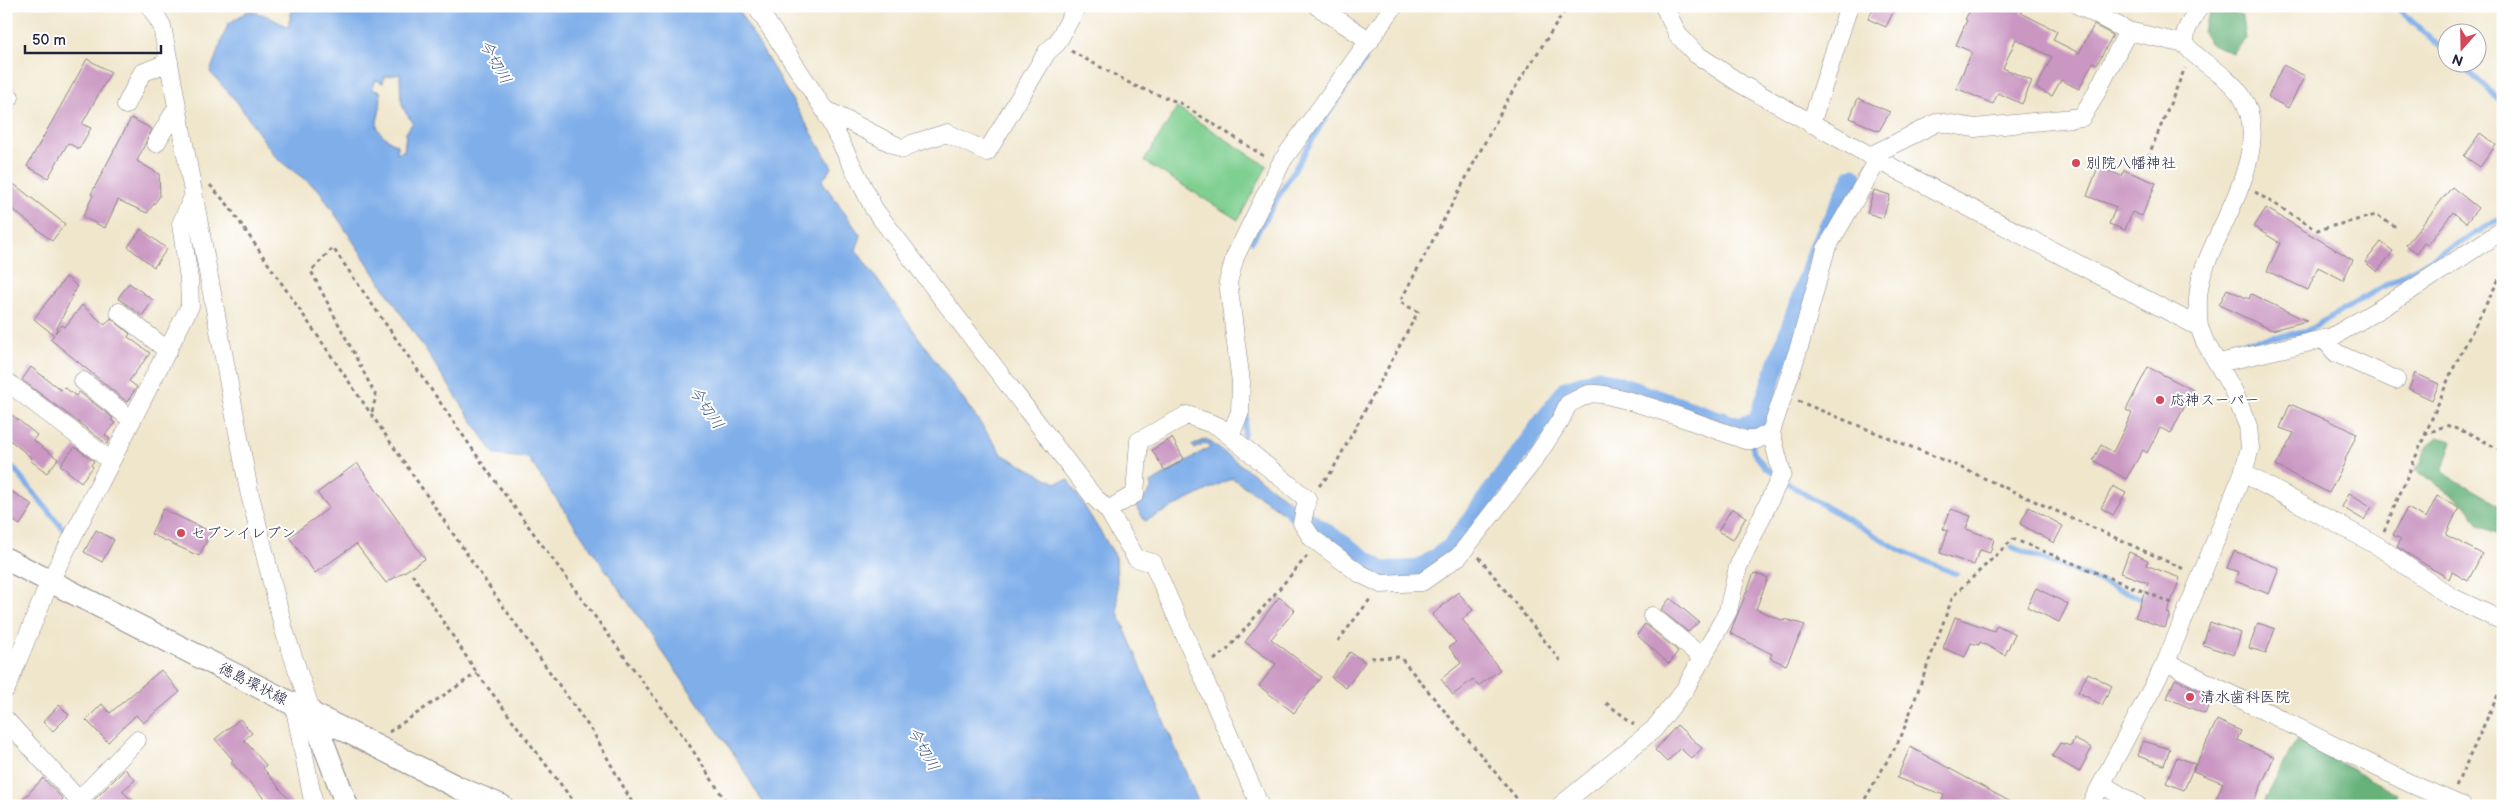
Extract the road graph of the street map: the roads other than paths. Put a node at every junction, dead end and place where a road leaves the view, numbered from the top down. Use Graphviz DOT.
graph roads {
  1 [pos="150,6"];
  2 [pos="756,6"];
  3 [pos="1077,6"];
  4 [pos="1317,6"];
  5 [pos="1394,6"];
  6 [pos="1664,6"];
  7 [pos="1849,6"];
  8 [pos="2080,6"];
  9 [pos="2199,6"];
  10 [pos="2128,31"];
  11 [pos="1370,41"];
  12 [pos="2188,48"];
  13 [pos="169,62"];
  14 [pos="126,105"];
  15 [pos="177,107"];
  16 [pos="824,108"];
  17 [pos="1811,124"];
  18 [pos="156,143"];
  19 [pos="1874,158"];
  20 [pos="193,197"];
  21 [pos="2503,230"];
  22 [pos="119,312"];
  23 [pos="2199,327"];
  24 [pos="2324,339"];
  25 [pos="168,351"];
  26 [pos="2219,363"];
  27 [pos="2396,380"];
  28 [pos="6,381"];
  29 [pos="83,381"];
  30 [pos="132,420"];
  31 [pos="1771,432"];
  32 [pos="1230,436"];
  33 [pos="111,461"];
  34 [pos="2243,473"];
  35 [pos="1108,510"];
  36 [pos="6,559"];
  37 [pos="50,580"];
  38 [pos="1652,616"];
  39 [pos="2503,621"];
  40 [pos="1703,658"];
  41 [pos="2166,662"];
  42 [pos="6,689"];
  43 [pos="303,709"];
  44 [pos="6,720"];
  45 [pos="137,740"];
  46 [pos="2103,785"];
  47 [pos="81,803"];
  48 [pos="2456,803"];
  49 [pos="314,806"];
  50 [pos="347,806"];
  51 [pos="502,806"];
  52 [pos="1260,806"];
  53 [pos="1560,806"];
  54 [pos="2090,806"];
  55 [pos="2138,806"];
  1 -- 13 [label="street"];
  2 -- 16 [label="street"];
  3 -- 16 [label="street"];
  4 -- 11 [label="street"];
  5 -- 11 [label="street"];
  6 -- 17 [label="street"];
  7 -- 17 [label="street"];
  8 -- 10 [label="street"];
  9 -- 12 [label="street"];
  10 -- 12 [label="street"];
  10 -- 19 [label="street"];
  11 -- 32 [label="street"];
  12 -- 23 [label="street"];
  13 -- 14 [label="street"];
  13 -- 15 [label="street"];
  15 -- 18 [label="street"];
  15 -- 20 [label="street"];
  16 -- 35 [label="street"];
  17 -- 19 [label="street"];
  19 -- 23 [label="street"];
  19 -- 31 [label="street"];
  20 -- 25 [label="street"];
  20 -- 43 [label="street"];
  21 -- 24 [label="street"];
  22 -- 25 [label="street"];
  23 -- 26 [label="street"];
  24 -- 26 [label="street"];
  24 -- 27 [label="street"];
  25 -- 30 [label="street"];
  26 -- 34 [label="street"];
  28 -- 33 [label="street"];
  29 -- 30 [label="street"];
  30 -- 33 [label="street"];
  31 -- 32 [label="street"];
  31 -- 40 [label="street"];
  32 -- 35 [label="street"];
  33 -- 37 [label="street"];
  34 -- 39 [label="street"];
  34 -- 41 [label="street"];
  35 -- 52 [label="street"];
  36 -- 37 [label="main road, 徳島環状線"];
  37 -- 42 [label="street"];
  37 -- 43 [label="main road, 徳島環状線"];
  38 -- 40 [label="street"];
  40 -- 53 [label="street"];
  41 -- 46 [label="street"];
  41 -- 48 [label="street"];
  43 -- 49 [label="street"];
  43 -- 50 [label="main road"];
  43 -- 51 [label="main road, 徳島環状線"];
  44 -- 47 [label="street"];
  45 -- 47 [label="street"];
  46 -- 54 [label="street"];
  46 -- 55 [label="street"];
}
